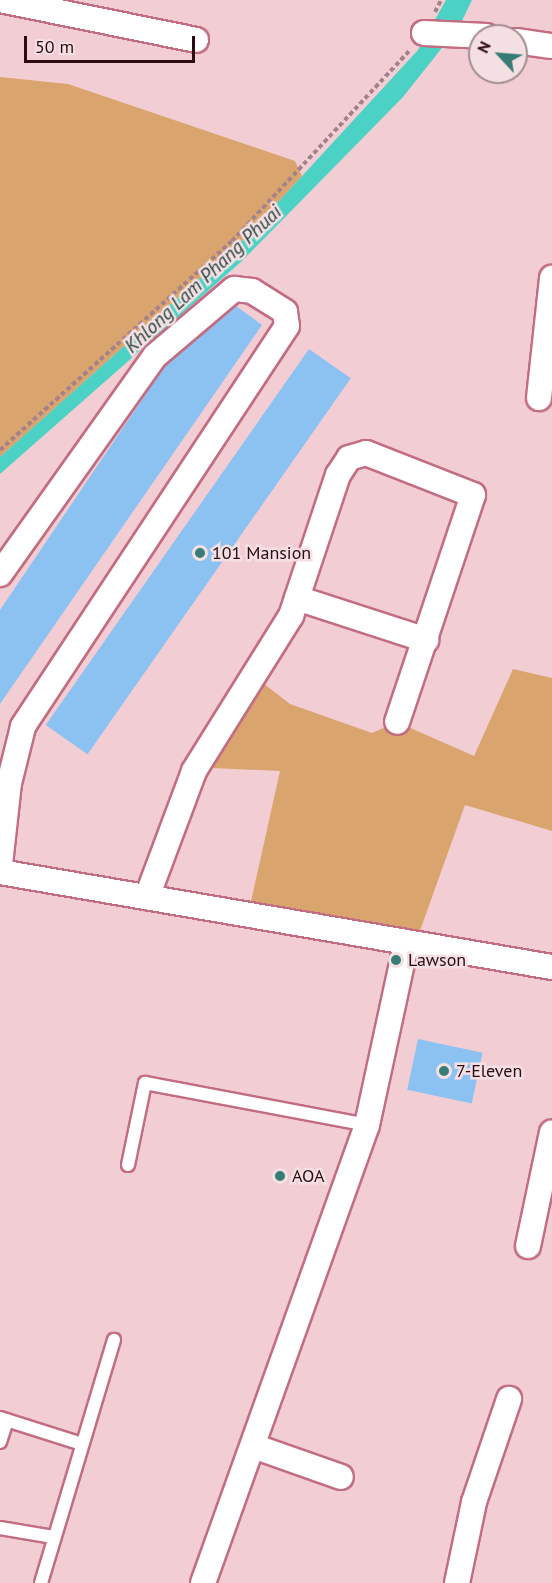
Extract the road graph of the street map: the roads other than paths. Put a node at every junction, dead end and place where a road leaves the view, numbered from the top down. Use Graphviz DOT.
graph roads {
  1 [pos="0,0"];
  2 [pos="424,33"];
  3 [pos="468,33"];
  4 [pos="196,40"];
  5 [pos="528,43"];
  6 [pos="552,46"];
  7 [pos="552,278"];
  8 [pos="539,398"];
  9 [pos="0,574"];
  10 [pos="297,598"];
  11 [pos="426,640"];
  12 [pos="397,722"];
  13 [pos="7,758"];
  14 [pos="1,828"];
  15 [pos="0,864"];
  16 [pos="0,872"];
  17 [pos="147,897"];
  18 [pos="406,945"];
  19 [pos="552,967"];
  20 [pos="367,1125"];
  21 [pos="552,1132"];
  22 [pos="128,1165"];
  23 [pos="528,1246"];
  24 [pos="114,1340"];
  25 [pos="509,1399"];
  26 [pos="3,1419"];
  27 [pos="0,1442"];
  28 [pos="82,1444"];
  29 [pos="253,1446"];
  30 [pos="341,1477"];
  31 [pos="0,1528"];
  32 [pos="53,1537"];
  33 [pos="41,1583"];
  34 [pos="203,1583"];
  35 [pos="457,1583"];
  1 -- 4 [label="street"];
  2 -- 3 [label="street"];
  5 -- 6 [label="street"];
  7 -- 8 [label="street"];
  9 -- 13 [label="street"];
  10 -- 11 [label="street"];
  10 -- 11 [label="street"];
  10 -- 17 [label="street"];
  11 -- 12 [label="street"];
  13 -- 14 [label="street"];
  14 -- 15 [label="street"];
  16 -- 17 [label="street"];
  17 -- 18 [label="street"];
  18 -- 19 [label="street"];
  18 -- 20 [label="street"];
  20 -- 22 [label="lane"];
  20 -- 29 [label="street"];
  21 -- 23 [label="street"];
  24 -- 28 [label="lane"];
  25 -- 35 [label="street"];
  26 -- 27 [label="lane"];
  26 -- 28 [label="lane"];
  28 -- 32 [label="lane"];
  29 -- 30 [label="street"];
  29 -- 34 [label="street"];
  31 -- 32 [label="lane"];
  32 -- 33 [label="lane"];
}
